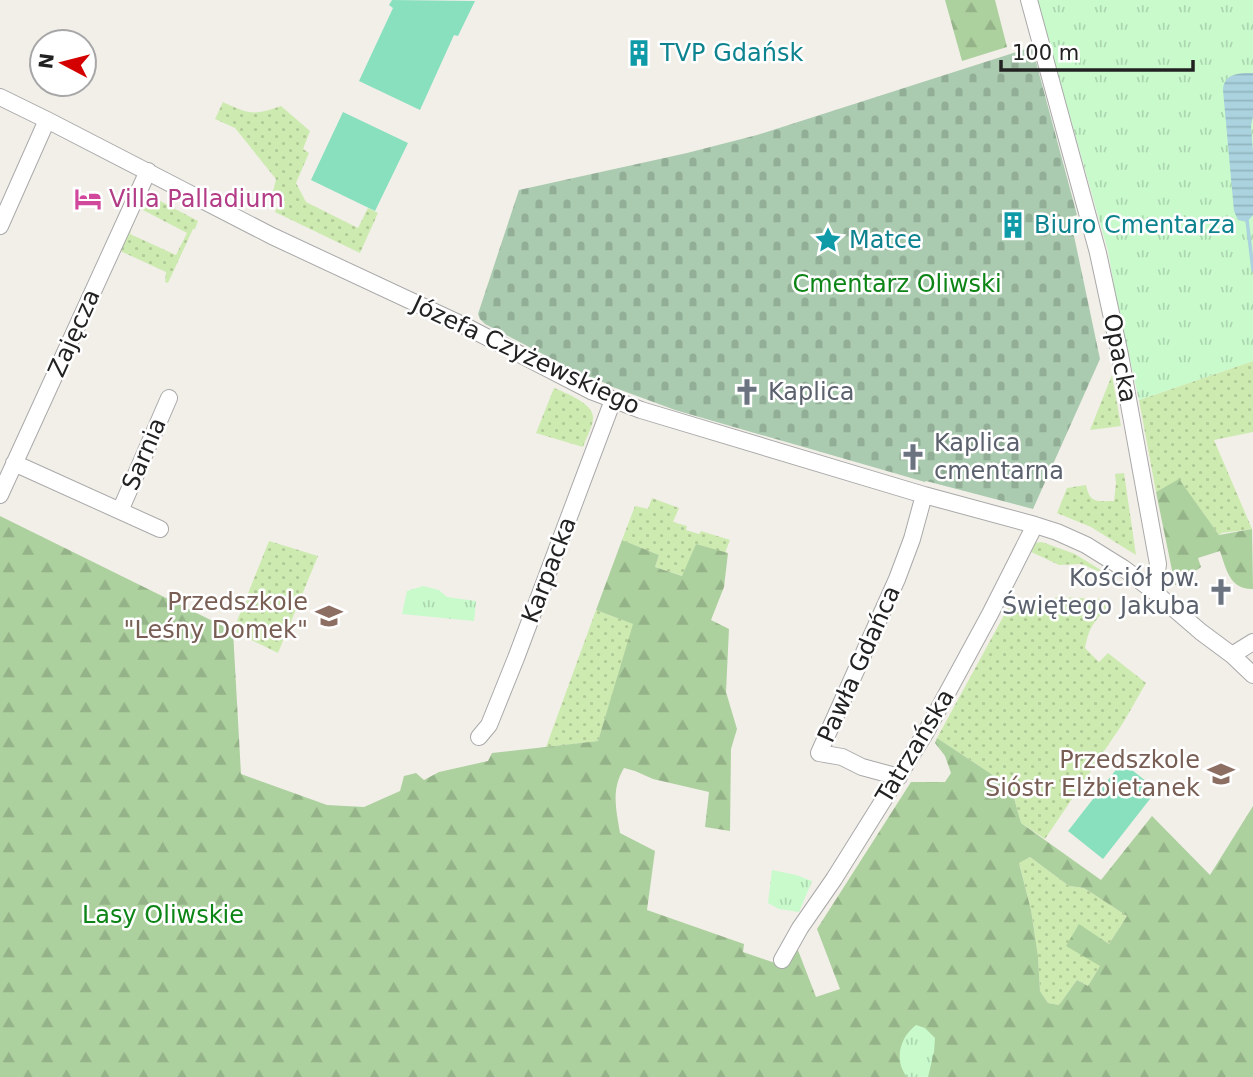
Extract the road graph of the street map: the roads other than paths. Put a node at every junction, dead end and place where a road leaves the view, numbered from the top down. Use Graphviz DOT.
graph roads {
  1 [pos="1029,0"];
  2 [pos="0,97"];
  3 [pos="47,120"];
  4 [pos="148,171"];
  5 [pos="0,226"];
  6 [pos="169,397"];
  7 [pos="613,400"];
  8 [pos="15,463"];
  9 [pos="0,495"];
  10 [pos="924,495"];
  11 [pos="120,510"];
  12 [pos="1035,525"];
  13 [pos="160,529"];
  14 [pos="1151,589"];
  15 [pos="1253,642"];
  16 [pos="1232,655"];
  17 [pos="1253,675"];
  18 [pos="479,737"];
  19 [pos="899,777"];
  20 [pos="782,960"];
  1 -- 14 [label="street, Opacka"];
  2 -- 3 [label="street, Józefa Czyżewskiego"];
  3 -- 4 [label="street, Józefa Czyżewskiego"];
  3 -- 5 [label="street"];
  4 -- 7 [label="street, Józefa Czyżewskiego"];
  4 -- 8 [label="street, Zajęcza"];
  6 -- 11 [label="street, Sarnia"];
  7 -- 10 [label="street, Józefa Czyżewskiego"];
  7 -- 18 [label="street, Karpacka"];
  8 -- 9 [label="street, Zajęcza"];
  8 -- 11 [label="street, Sarnia"];
  10 -- 12 [label="street, Józefa Czyżewskiego"];
  10 -- 19 [label="street, Pawła Gdańca"];
  11 -- 13 [label="street, Sarnia"];
  12 -- 14 [label="street, Józefa Czyżewskiego"];
  12 -- 19 [label="street, Tatrzańska"];
  14 -- 16 [label="street"];
  15 -- 16 [label="street"];
  16 -- 17 [label="street"];
  19 -- 20 [label="street, Tatrzańska"];
}
